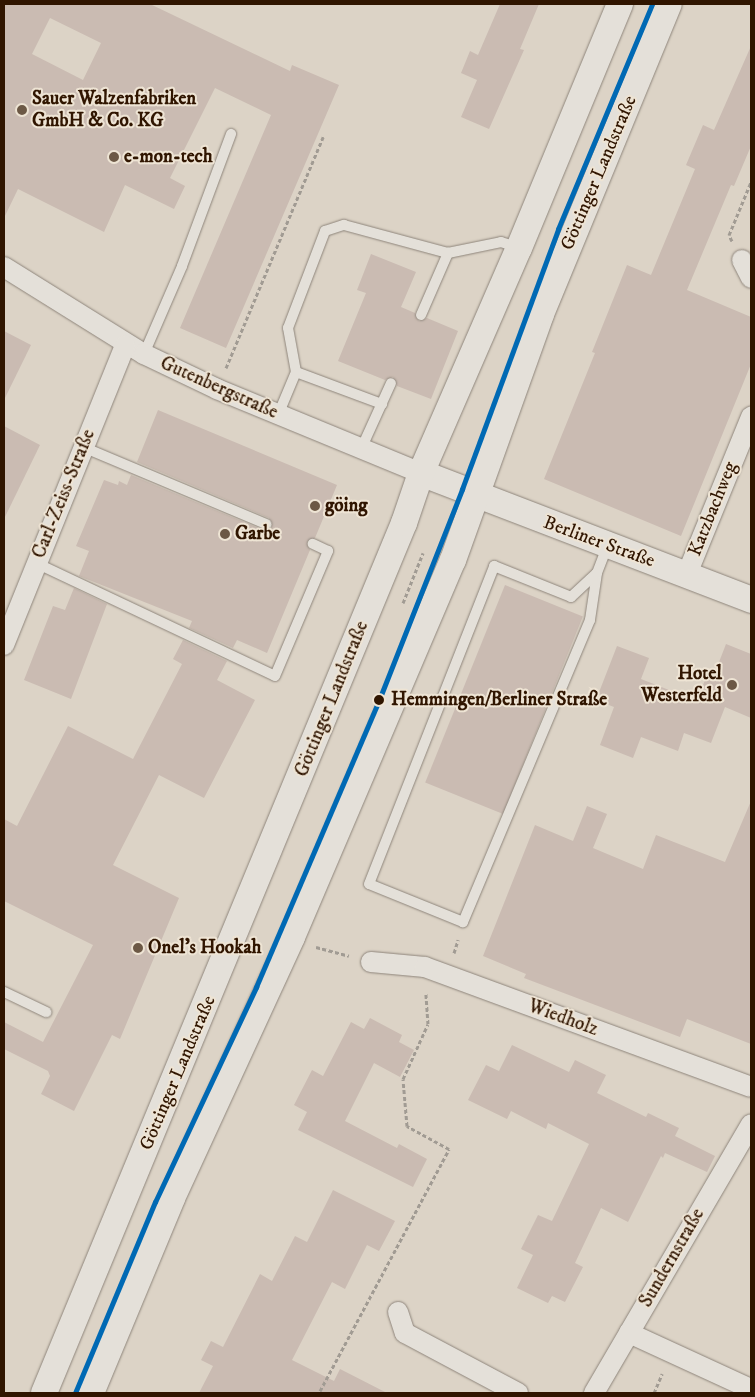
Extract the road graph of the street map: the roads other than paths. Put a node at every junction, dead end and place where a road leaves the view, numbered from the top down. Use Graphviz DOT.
graph roads {
  1 [pos="620,4"];
  2 [pos="669,4"];
  3 [pos="231,134"];
  4 [pos="519,248"];
  5 [pos="448,253"];
  6 [pos="742,260"];
  7 [pos="4,267"];
  8 [pos="751,278"];
  9 [pos="421,316"];
  10 [pos="125,345"];
  11 [pos="144,354"];
  12 [pos="296,372"];
  13 [pos="392,383"];
  14 [pos="382,404"];
  15 [pos="278,415"];
  16 [pos="751,417"];
  17 [pos="83,446"];
  18 [pos="362,447"];
  19 [pos="421,472"];
  20 [pos="447,483"];
  21 [pos="476,495"];
  22 [pos="266,524"];
  23 [pos="313,544"];
  24 [pos="608,545"];
  25 [pos="36,563"];
  26 [pos="597,573"];
  27 [pos="687,574"];
  28 [pos="751,600"];
  29 [pos="4,645"];
  30 [pos="371,962"];
  31 [pos="4,992"];
  32 [pos="46,1012"];
  33 [pos="751,1087"];
  34 [pos="751,1124"];
  35 [pos="398,1312"];
  36 [pos="629,1333"];
  37 [pos="751,1389"];
  38 [pos="44,1393"];
  39 [pos="91,1393"];
  40 [pos="518,1393"];
  41 [pos="594,1393"];
  1 -- 4 [label="street, Göttinger Landstraße"];
  2 -- 21 [label="street, Göttinger Landstraße"];
  3 -- 11 [label="lane"];
  4 -- 5 [label="lane"];
  4 -- 19 [label="street, Göttinger Landstraße"];
  5 -- 9 [label="lane"];
  5 -- 12 [label="lane"];
  6 -- 8 [label="street"];
  7 -- 10 [label="street, Gutenbergstraße"];
  10 -- 11 [label="street, Gutenbergstraße"];
  10 -- 17 [label="street, Carl-Zeiss-Straße"];
  11 -- 15 [label="street, Gutenbergstraße"];
  12 -- 14 [label="lane"];
  12 -- 15 [label="lane"];
  13 -- 14 [label="lane"];
  14 -- 18 [label="lane"];
  15 -- 18 [label="street, Gutenbergstraße"];
  16 -- 27 [label="street, Katzbachweg"];
  17 -- 22 [label="lane"];
  17 -- 25 [label="street, Carl-Zeiss-Straße"];
  18 -- 19 [label="street, Gutenbergstraße"];
  19 -- 20 [label="street, Gutenbergstraße"];
  19 -- 38 [label="street, Göttinger Landstraße"];
  20 -- 21 [label="street, Berliner Straße"];
  21 -- 24 [label="street, Berliner Straße"];
  21 -- 39 [label="street, Göttinger Landstraße"];
  23 -- 25 [label="lane"];
  24 -- 26 [label="lane"];
  24 -- 27 [label="street, Berliner Straße"];
  25 -- 29 [label="street, Carl-Zeiss-Straße"];
  26 -- 26 [label="lane"];
  27 -- 28 [label="street, Berliner Straße"];
  30 -- 33 [label="street, Wiedholz"];
  31 -- 32 [label="lane"];
  34 -- 36 [label="street, Sundernstraße"];
  35 -- 40 [label="street"];
  36 -- 37 [label="street"];
  36 -- 41 [label="street, Sundernstraße"];
}
